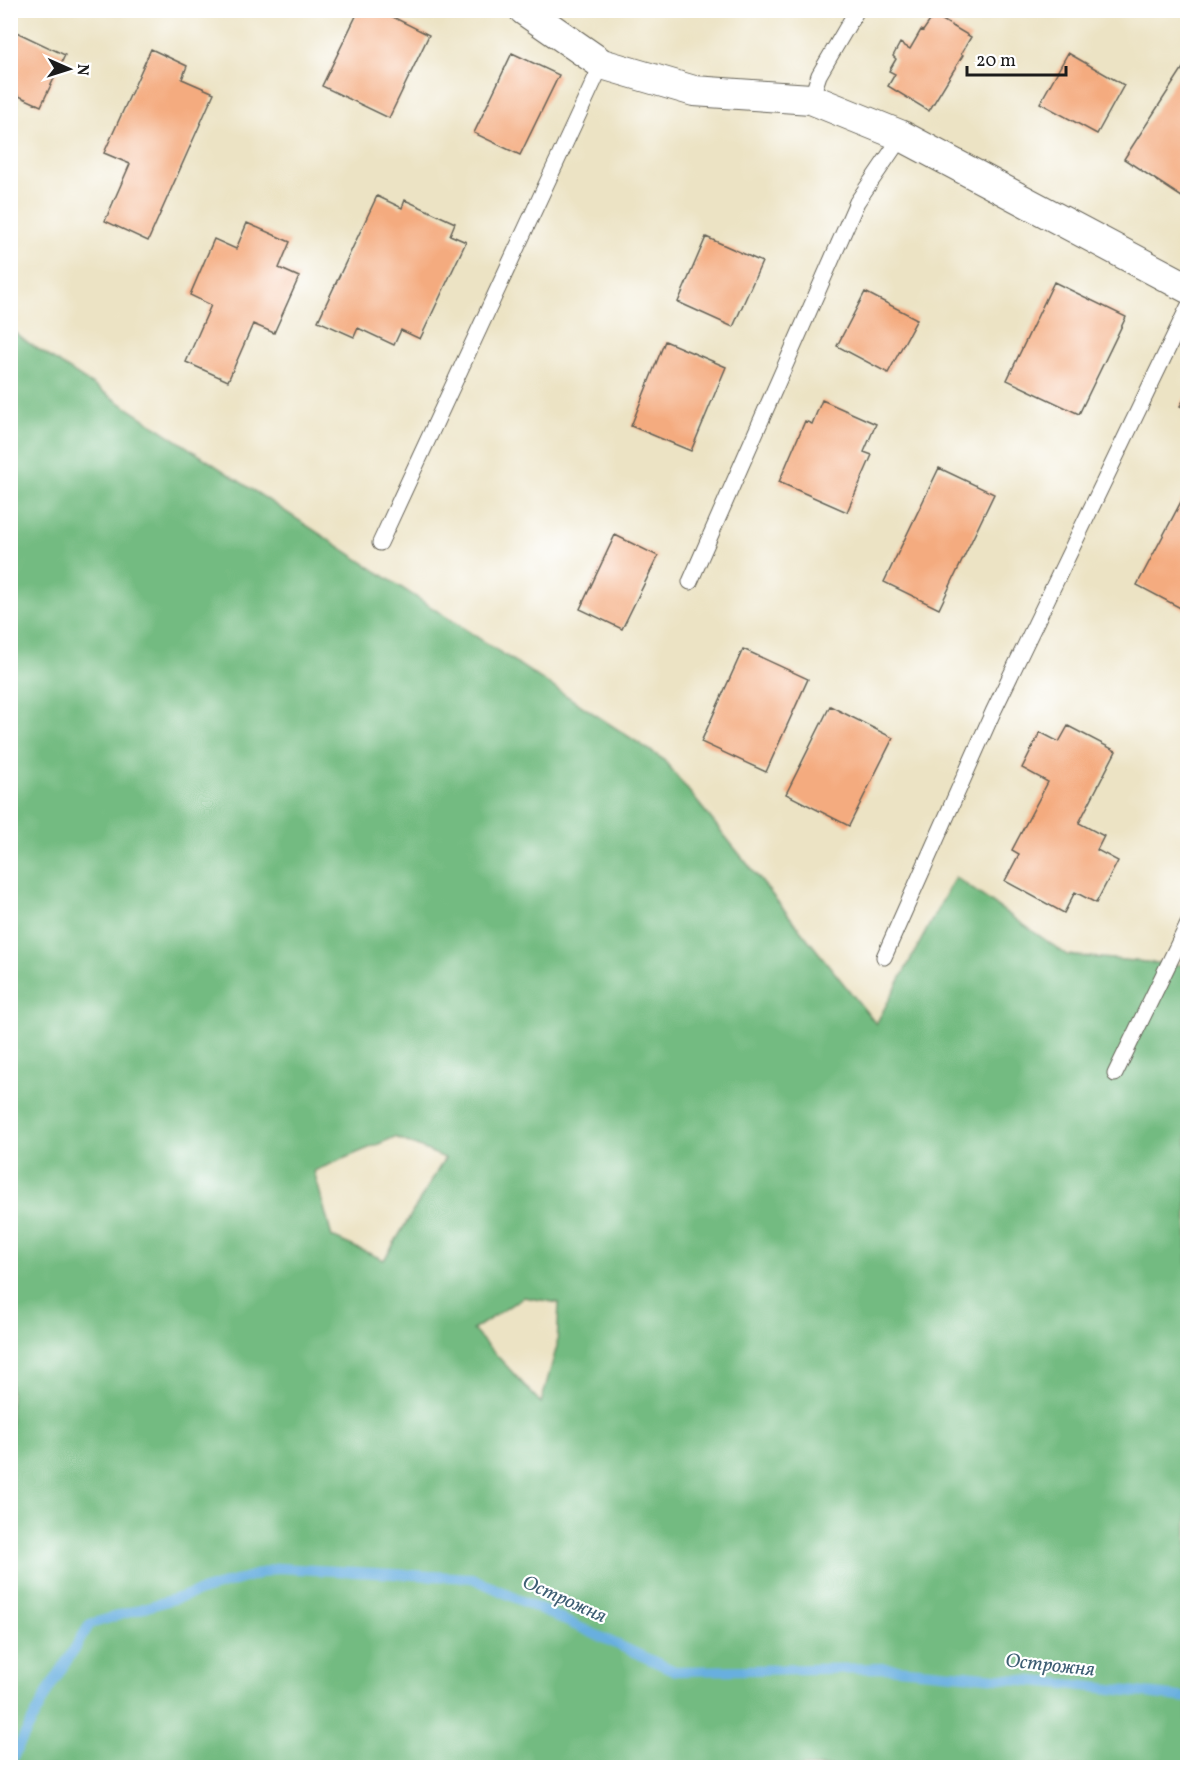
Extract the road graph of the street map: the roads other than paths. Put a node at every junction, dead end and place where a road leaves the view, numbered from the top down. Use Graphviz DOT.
graph roads {
  1 [pos="524,10"];
  2 [pos="857,10"];
  3 [pos="602,64"];
  4 [pos="811,99"];
  5 [pos="902,136"];
  6 [pos="1188,288"];
  7 [pos="1188,307"];
  8 [pos="380,543"];
  9 [pos="690,582"];
  10 [pos="1188,924"];
  11 [pos="884,957"];
  12 [pos="1115,1074"];
  1 -- 3 [label="street"];
  2 -- 4 [label="lane"];
  3 -- 4 [label="street"];
  3 -- 8 [label="lane"];
  4 -- 5 [label="street"];
  5 -- 6 [label="street"];
  5 -- 9 [label="lane"];
  7 -- 11 [label="lane"];
  10 -- 12 [label="lane"];
}
